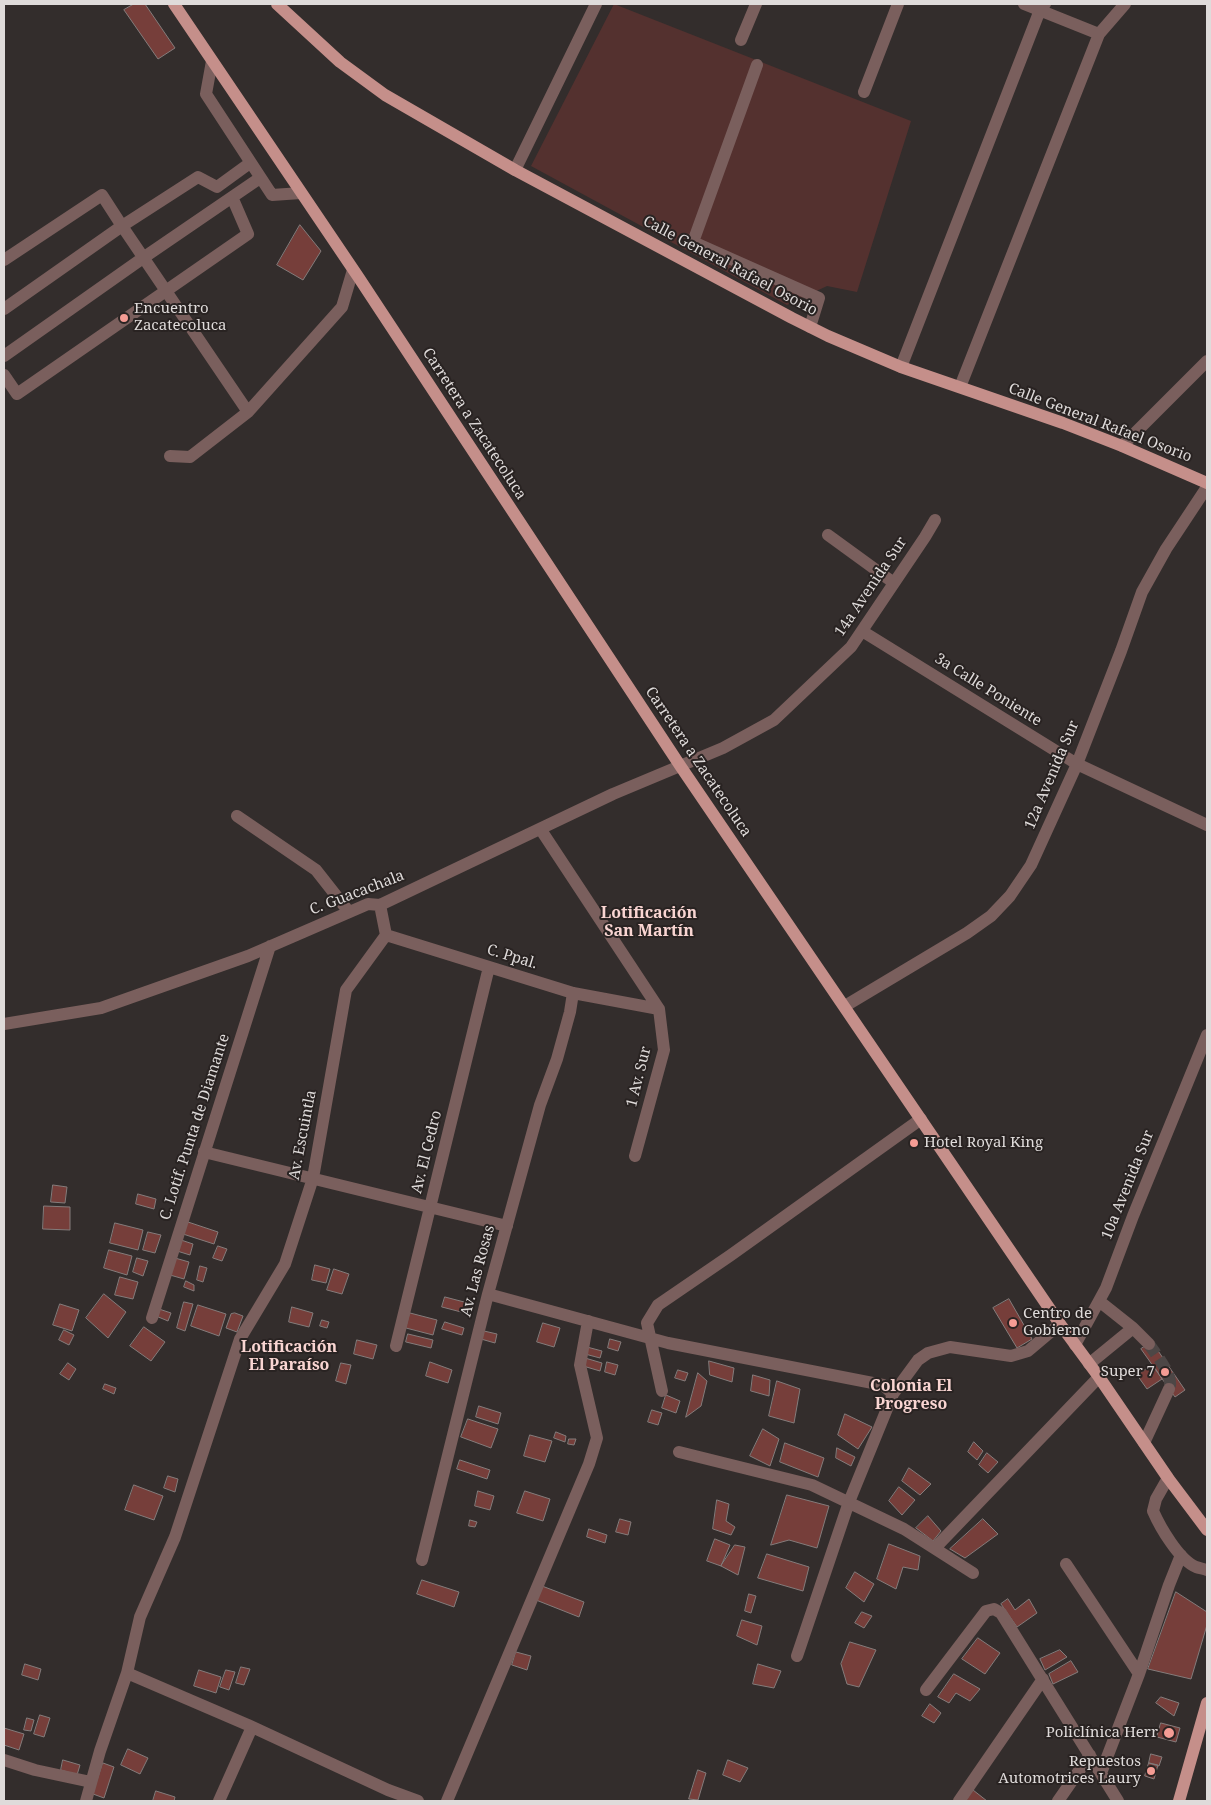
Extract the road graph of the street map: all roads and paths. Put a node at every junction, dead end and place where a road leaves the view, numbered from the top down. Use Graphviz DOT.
graph roads {
  1 [pos="174,4"];
  2 [pos="277,4"];
  3 [pos="596,4"];
  4 [pos="756,4"];
  5 [pos="898,4"];
  6 [pos="1024,4"];
  7 [pos="1125,4"];
  8 [pos="1043,7"];
  9 [pos="1099,34"];
  10 [pos="741,40"];
  11 [pos="212,61"];
  12 [pos="756,65"];
  13 [pos="864,92"];
  14 [pos="250,163"];
  15 [pos="515,170"];
  16 [pos="260,178"];
  17 [pos="301,194"];
  18 [pos="232,197"];
  19 [pos="122,226"];
  20 [pos="143,258"];
  21 [pos="4,260"];
  22 [pos="353,270"];
  23 [pos="166,291"];
  24 [pos="4,310"];
  25 [pos="810,327"];
  26 [pos="4,356"];
  27 [pos="1207,361"];
  28 [pos="901,367"];
  29 [pos="4,375"];
  30 [pos="960,387"];
  31 [pos="248,412"];
  32 [pos="1122,446"];
  33 [pos="170,456"];
  34 [pos="1207,483"];
  35 [pos="1207,487"];
  36 [pos="935,520"];
  37 [pos="828,535"];
  38 [pos="894,584"];
  39 [pos="862,631"];
  40 [pos="1076,764"];
  41 [pos="681,766"];
  42 [pos="237,816"];
  43 [pos="1207,825"];
  44 [pos="541,830"];
  45 [pos="380,905"];
  46 [pos="349,912"];
  47 [pos="386,935"];
  48 [pos="270,946"];
  49 [pos="490,967"];
  50 [pos="573,993"];
  51 [pos="845,1006"];
  52 [pos="659,1009"];
  53 [pos="4,1024"];
  54 [pos="1207,1035"];
  55 [pos="921,1119"];
  56 [pos="204,1152"];
  57 [pos="635,1156"];
  58 [pos="313,1178"];
  59 [pos="430,1207"];
  60 [pos="507,1226"];
  61 [pos="488,1294"];
  62 [pos="1099,1301"];
  63 [pos="152,1318"];
  64 [pos="588,1321"];
  65 [pos="1060,1324"];
  66 [pos="1133,1328"];
  67 [pos="650,1338"];
  68 [pos="1149,1344"];
  69 [pos="1075,1345"];
  70 [pos="396,1346"];
  71 [pos="1089,1364"];
  72 [pos="1099,1377"];
  73 [pos="1170,1389"];
  74 [pos="662,1391"];
  75 [pos="893,1394"];
  76 [pos="1144,1443"];
  77 [pos="678,1452"];
  78 [pos="1168,1478"];
  79 [pos="849,1502"];
  80 [pos="1207,1530"];
  81 [pos="935,1548"];
  82 [pos="1181,1555"];
  83 [pos="422,1560"];
  84 [pos="1066,1564"];
  85 [pos="1207,1570"];
  86 [pos="973,1573"];
  87 [pos="797,1656"];
  88 [pos="127,1673"];
  89 [pos="1139,1674"];
  90 [pos="1042,1680"];
  91 [pos="926,1690"];
  92 [pos="1207,1703"];
  93 [pos="252,1727"];
  94 [pos="1090,1755"];
  95 [pos="4,1760"];
  96 [pos="1101,1773"];
  97 [pos="91,1782"];
  98 [pos="385,1796"];
  99 [pos="86,1801"];
  100 [pos="219,1801"];
  101 [pos="418,1801"];
  102 [pos="447,1801"];
  103 [pos="959,1801"];
  104 [pos="1058,1801"];
  105 [pos="1118,1801"];
  106 [pos="1179,1801"];
  1 -- 11 [label="main road, Carretera a Zacatecoluca"];
  2 -- 15 [label="main road, Calle General Rafael Osorio"];
  3 -- 15 [label="street"];
  4 -- 10 [label="street"];
  5 -- 13 [label="street"];
  6 -- 8 [label="street"];
  7 -- 9 [label="street"];
  8 -- 9 [label="street"];
  8 -- 28 [label="street"];
  9 -- 30 [label="street"];
  11 -- 14 [label="street"];
  11 -- 17 [label="main road, Carretera a Zacatecoluca"];
  12 -- 25 [label="street"];
  14 -- 16 [label="street"];
  14 -- 19 [label="street"];
  15 -- 25 [label="main road, Calle General Rafael Osorio"];
  16 -- 17 [label="street"];
  16 -- 18 [label="street"];
  17 -- 22 [label="main road, Carretera a Zacatecoluca"];
  18 -- 20 [label="street"];
  18 -- 23 [label="street"];
  19 -- 20 [label="street"];
  19 -- 21 [label="street"];
  19 -- 24 [label="street"];
  20 -- 23 [label="street"];
  20 -- 26 [label="street"];
  22 -- 31 [label="street"];
  22 -- 41 [label="main road, Carretera a Zacatecoluca"];
  23 -- 29 [label="street"];
  23 -- 31 [label="street"];
  25 -- 28 [label="main road, Calle General Rafael Osorio"];
  27 -- 32 [label="street"];
  28 -- 30 [label="main road, Calle General Rafael Osorio"];
  30 -- 32 [label="main road, Calle General Rafael Osorio"];
  31 -- 33 [label="street"];
  32 -- 34 [label="main road, Calle General Rafael Osorio"];
  35 -- 40 [label="street, 12a Avenida Sur"];
  36 -- 38 [label="street, 14a Avenida Sur"];
  37 -- 38 [label="street"];
  38 -- 39 [label="street, 14a Avenida Sur"];
  39 -- 40 [label="street, 3a Calle Poniente"];
  39 -- 41 [label="street, 14a Avenida Sur"];
  40 -- 43 [label="street, 3a Calle Poniente"];
  40 -- 51 [label="street, 12a Avenida Sur"];
  41 -- 44 [label="street, C. Guacachala"];
  41 -- 51 [label="main road, Carretera a Zacatecoluca"];
  42 -- 46 [label="street"];
  44 -- 45 [label="street, C. Guacachala"];
  44 -- 52 [label="street, 1 Av. Sur"];
  45 -- 46 [label="street, C. Guacachala"];
  45 -- 47 [label="street"];
  46 -- 48 [label="street, C. Guacachala"];
  47 -- 49 [label="street, C. Ppal."];
  47 -- 58 [label="street, Av. Escuintla"];
  48 -- 53 [label="street, C. Guacachala"];
  48 -- 56 [label="street, C. Lotif. Punta de Diamante"];
  49 -- 50 [label="street, C. Ppal."];
  49 -- 59 [label="street, Av. El Cedro"];
  50 -- 52 [label="street, C. Ppal."];
  50 -- 60 [label="street, Av. Las Rosas"];
  51 -- 55 [label="main road, Carretera a Zacatecoluca"];
  52 -- 57 [label="street, 1 Av. Sur"];
  54 -- 62 [label="street, 10a Avenida Sur"];
  55 -- 65 [label="main road, Carretera a Zacatecoluca"];
  55 -- 67 [label="street"];
  56 -- 58 [label="street"];
  56 -- 63 [label="street, C. Lotif. Punta de Diamante"];
  58 -- 59 [label="street"];
  58 -- 88 [label="street, Av. Escuintla"];
  59 -- 60 [label="street"];
  59 -- 70 [label="street, Av. El Cedro"];
  60 -- 61 [label="street, Av. Las Rosas"];
  61 -- 64 [label="street"];
  61 -- 83 [label="street, Av. Las Rosas"];
  62 -- 66 [label="street"];
  62 -- 69 [label="street, 10a Avenida Sur"];
  64 -- 67 [label="street"];
  64 -- 102 [label="street"];
  65 -- 69 [label="main road, Carretera a Zacatecoluca"];
  65 -- 75 [label="street"];
  66 -- 68 [label="street"];
  66 -- 71 [label="street"];
  67 -- 74 [label="street"];
  67 -- 75 [label="street"];
  69 -- 71 [label="main road, Carretera a Zacatecoluca"];
  71 -- 72 [label="main road, Carretera a Zacatecoluca"];
  72 -- 76 [label="main road, Carretera a Zacatecoluca"];
  72 -- 81 [label="street"];
  73 -- 76 [label="street"];
  75 -- 79 [label="street"];
  76 -- 78 [label="main road, Carretera a Zacatecoluca"];
  77 -- 79 [label="street"];
  78 -- 80 [label="main road, Carretera a Zacatecoluca"];
  78 -- 82 [label="street"];
  79 -- 81 [label="street"];
  79 -- 87 [label="street"];
  81 -- 86 [label="street"];
  82 -- 85 [label="street"];
  82 -- 89 [label="street"];
  84 -- 89 [label="street"];
  88 -- 93 [label="street"];
  88 -- 97 [label="street, Av. Escuintla"];
  89 -- 96 [label="street"];
  90 -- 91 [label="street"];
  90 -- 94 [label="street"];
  90 -- 103 [label="street"];
  92 -- 106 [label="main road"];
  93 -- 98 [label="street"];
  93 -- 100 [label="street"];
  94 -- 96 [label="street"];
  94 -- 104 [label="street"];
  95 -- 97 [label="street"];
  96 -- 105 [label="street"];
  97 -- 99 [label="street, Av. Escuintla"];
  98 -- 101 [label="street"];
}
